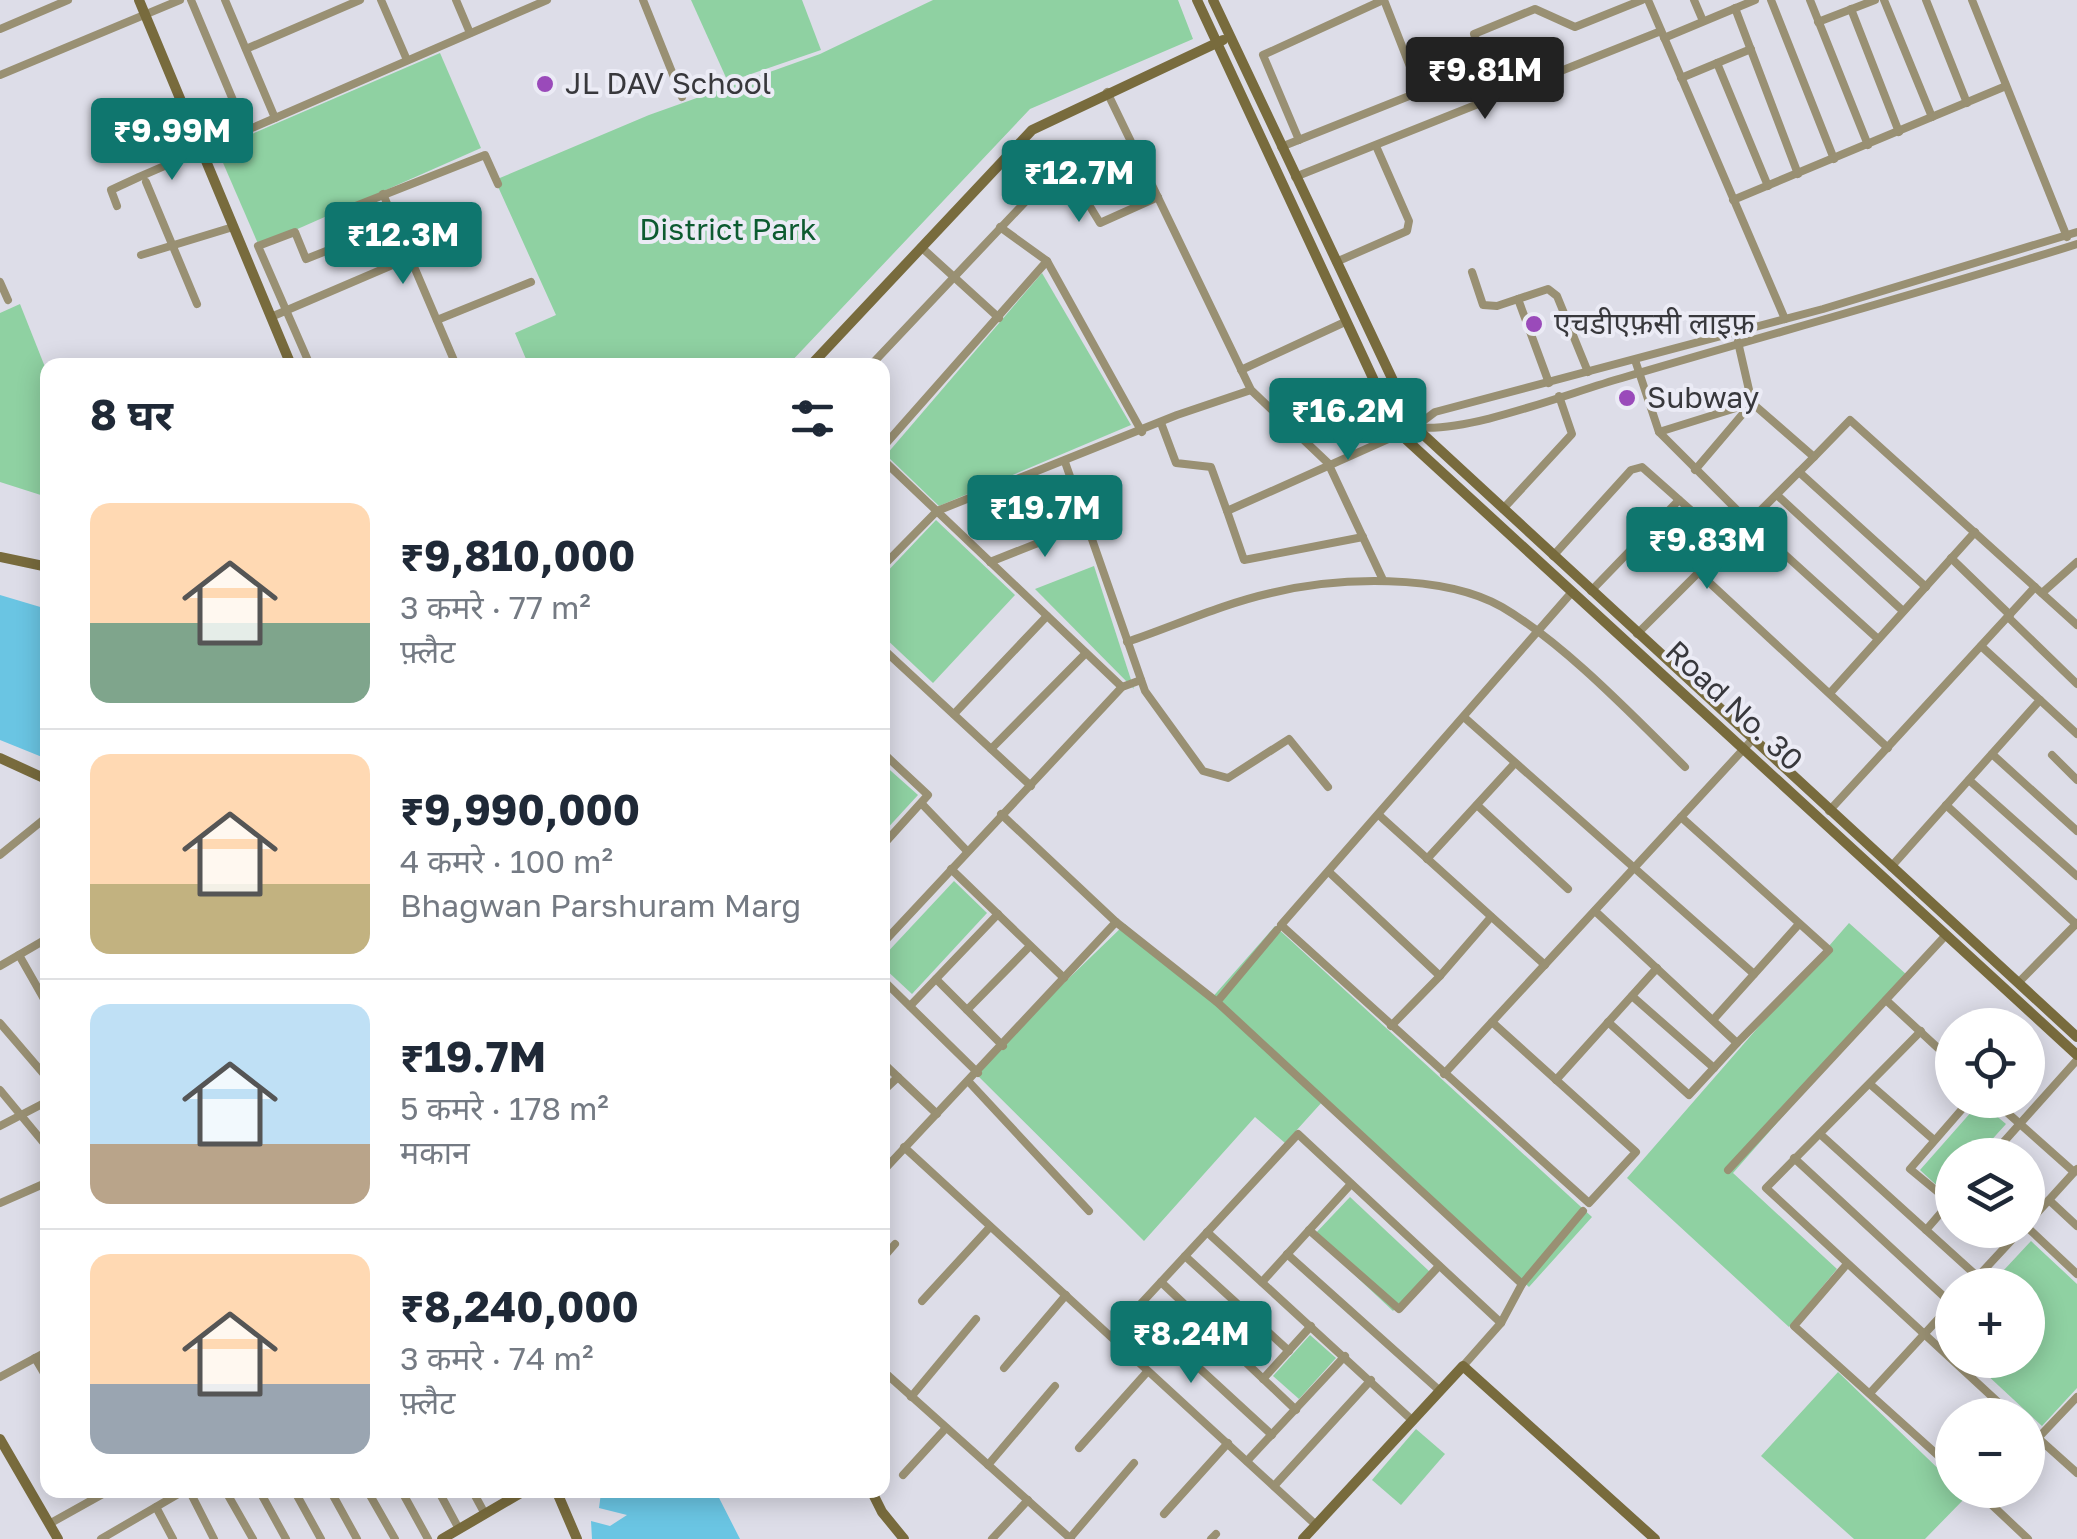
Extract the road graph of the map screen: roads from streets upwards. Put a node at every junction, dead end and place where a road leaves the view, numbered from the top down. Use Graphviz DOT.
graph roads {
  1 [pos="66,0"];
  2 [pos="138,0"];
  3 [pos="180,0"];
  4 [pos="191,0"];
  5 [pos="225,0"];
  6 [pos="360,0"];
  7 [pos="381,0"];
  8 [pos="456,0"];
  9 [pos="547,0"];
  10 [pos="643,0"];
  11 [pos="1197,0"];
  12 [pos="1213,0"];
  13 [pos="1383,0"];
  14 [pos="1645,0"];
  15 [pos="1694,0"];
  16 [pos="1755,0"];
  17 [pos="1771,0"];
  18 [pos="1810,0"];
  19 [pos="1874,0"];
  20 [pos="1884,0"];
  21 [pos="1926,0"];
  22 [pos="1972,0"];
  23 [pos="1735,8"];
  24 [pos="1852,9"];
  25 [pos="145,15"];
  26 [pos="1703,22"];
  27 [pos="1818,22"];
  28 [pos="0,29"];
  29 [pos="470,33"];
  30 [pos="1662,34"];
  31 [pos="1230,37"];
  32 [pos="1216,43"];
  33 [pos="246,48"];
  34 [pos="1751,50"];
  35 [pos="407,60"];
  36 [pos="1717,63"];
  37 [pos="0,75"];
  38 [pos="1681,78"];
  39 [pos="2006,86"];
  40 [pos="1107,92"];
  41 [pos="1420,92"];
  42 [pos="682,97"];
  43 [pos="1967,103"];
  44 [pos="185,112"];
  45 [pos="275,118"];
  46 [pos="1932,118"];
  47 [pos="246,131"];
  48 [pos="1899,132"];
  49 [pos="1299,140"];
  50 [pos="117,142"];
  51 [pos="1868,145"];
  52 [pos="1376,146"];
  53 [pos="1281,147"];
  54 [pos="202,151"];
  55 [pos="1834,160"];
  56 [pos="1798,174"];
  57 [pos="1295,177"];
  58 [pos="146,182"];
  59 [pos="498,184"];
  60 [pos="1768,186"];
  61 [pos="383,194"];
  62 [pos="1158,197"];
  63 [pos="1733,200"];
  64 [pos="118,206"];
  65 [pos="233,226"];
  66 [pos="1000,227"];
  67 [pos="2077,232"];
  68 [pos="2067,235"];
  69 [pos="2074,245"];
  70 [pos="172,246"];
  71 [pos="258,246"];
  72 [pos="921,247"];
  73 [pos="244,252"];
  74 [pos="141,255"];
  75 [pos="410,257"];
  76 [pos="1047,262"];
  77 [pos="1335,263"];
  78 [pos="1472,272"];
  79 [pos="952,275"];
  80 [pos="0,282"];
  81 [pos="532,282"];
  82 [pos="1518,298"];
  83 [pos="8,300"];
  84 [pos="196,304"];
  85 [pos="287,310"];
  86 [pos="271,317"];
  87 [pos="999,318"];
  88 [pos="1785,318"];
  89 [pos="437,320"];
  90 [pos="1345,322"];
  91 [pos="1736,332"];
  92 [pos="1739,345"];
  93 [pos="288,358"];
  94 [pos="307,358"];
  95 [pos="453,358"];
  96 [pos="818,358"];
  97 [pos="877,358"];
  98 [pos="1635,360"];
  99 [pos="1241,370"];
  100 [pos="1588,372"];
  101 [pos="1640,372"];
  102 [pos="1549,383"];
  103 [pos="1251,390"];
  104 [pos="1559,396"];
  105 [pos="1752,404"];
  106 [pos="1161,423"];
  107 [pos="1415,427"];
  108 [pos="1142,432"];
  109 [pos="1398,432"];
  110 [pos="1659,432"];
  111 [pos="890,439"];
  112 [pos="1814,457"];
  113 [pos="1065,462"];
  114 [pos="1328,463"];
  115 [pos="890,467"];
  116 [pos="1694,470"];
  117 [pos="1799,472"];
  118 [pos="1777,495"];
  119 [pos="1680,500"];
  120 [pos="936,510"];
  121 [pos="1504,510"];
  122 [pos="1227,511"];
  123 [pos="1750,523"];
  124 [pos="1086,524"];
  125 [pos="1975,532"];
  126 [pos="1363,537"];
  127 [pos="1728,544"];
  128 [pos="890,555"];
  129 [pos="1553,556"];
  130 [pos="0,557"];
  131 [pos="1951,558"];
  132 [pos="990,562"];
  133 [pos="2077,562"];
  134 [pos="40,565"];
  135 [pos="1699,573"];
  136 [pos="1383,580"];
  137 [pos="1926,587"];
  138 [pos="1591,590"];
  139 [pos="2039,590"];
  140 [pos="1572,592"];
  141 [pos="1904,611"];
  142 [pos="1047,616"];
  143 [pos="2009,616"];
  144 [pos="2077,625"];
  145 [pos="1536,633"];
  146 [pos="1637,634"];
  147 [pos="1878,640"];
  148 [pos="1127,642"];
  149 [pos="1982,646"];
  150 [pos="1086,653"];
  151 [pos="890,655"];
  152 [pos="1140,680"];
  153 [pos="2077,684"];
  154 [pos="1122,687"];
  155 [pos="1831,692"];
  156 [pos="2040,700"];
  157 [pos="954,714"];
  158 [pos="1465,718"];
  159 [pos="2077,734"];
  160 [pos="1748,745"];
  161 [pos="1888,748"];
  162 [pos="991,749"];
  163 [pos="1992,754"];
  164 [pos="2052,755"];
  165 [pos="1,759"];
  166 [pos="890,759"];
  167 [pos="1515,763"];
  168 [pos="1685,767"];
  169 [pos="40,776"];
  170 [pos="1968,780"];
  171 [pos="2077,780"];
  172 [pos="1031,786"];
  173 [pos="1328,787"];
  174 [pos="922,804"];
  175 [pos="1477,805"];
  176 [pos="1946,805"];
  177 [pos="1829,811"];
  178 [pos="1001,814"];
  179 [pos="1380,816"];
  180 [pos="1681,817"];
  181 [pos="40,822"];
  182 [pos="2077,831"];
  183 [pos="890,838"];
  184 [pos="968,851"];
  185 [pos="0,855"];
  186 [pos="1427,859"];
  187 [pos="1891,867"];
  188 [pos="950,869"];
  189 [pos="1633,870"];
  190 [pos="1329,872"];
  191 [pos="2077,876"];
  192 [pos="1568,889"];
  193 [pos="1595,911"];
  194 [pos="998,914"];
  195 [pos="1491,917"];
  196 [pos="1116,922"];
  197 [pos="1799,924"];
  198 [pos="2076,924"];
  199 [pos="1277,930"];
  200 [pos="890,931"];
  201 [pos="1946,935"];
  202 [pos="40,943"];
  203 [pos="1030,946"];
  204 [pos="19,955"];
  205 [pos="1545,965"];
  206 [pos="0,966"];
  207 [pos="1657,968"];
  208 [pos="1754,974"];
  209 [pos="1440,976"];
  210 [pos="1064,978"];
  211 [pos="936,979"];
  212 [pos="2018,983"];
  213 [pos="890,987"];
  214 [pos="40,992"];
  215 [pos="1632,996"];
  216 [pos="1886,1000"];
  217 [pos="1217,1002"];
  218 [pos="910,1006"];
  219 [pos="967,1010"];
  220 [pos="1713,1020"];
  221 [pos="0,1022"];
  222 [pos="1492,1022"];
  223 [pos="1608,1022"];
  224 [pos="1391,1026"];
  225 [pos="1921,1031"];
  226 [pos="2077,1037"];
  227 [pos="1737,1043"];
  228 [pos="1935,1045"];
  229 [pos="1003,1046"];
  230 [pos="2077,1058"];
  231 [pos="1714,1068"];
  232 [pos="40,1070"];
  233 [pos="890,1070"];
  234 [pos="978,1072"];
  235 [pos="1444,1074"];
  236 [pos="898,1077"];
  237 [pos="1556,1080"];
  238 [pos="968,1082"];
  239 [pos="890,1084"];
  240 [pos="1871,1084"];
  241 [pos="0,1090"];
  242 [pos="40,1105"];
  243 [pos="937,1114"];
  244 [pos="21,1116"];
  245 [pos="1954,1118"];
  246 [pos="2013,1118"];
  247 [pos="2020,1124"];
  248 [pos="0,1126"];
  249 [pos="1820,1134"];
  250 [pos="2007,1138"];
  251 [pos="40,1139"];
  252 [pos="1934,1140"];
  253 [pos="904,1147"];
  254 [pos="1794,1158"];
  255 [pos="890,1163"];
  256 [pos="1728,1170"];
  257 [pos="2075,1175"];
  258 [pos="1351,1184"];
  259 [pos="40,1186"];
  260 [pos="1935,1189"];
  261 [pos="2048,1200"];
  262 [pos="0,1204"];
  263 [pos="2045,1204"];
  264 [pos="1583,1210"];
  265 [pos="1089,1211"];
  266 [pos="1935,1220"];
  267 [pos="990,1226"];
  268 [pos="2077,1226"];
  269 [pos="1309,1230"];
  270 [pos="1926,1230"];
  271 [pos="1207,1232"];
  272 [pos="895,1244"];
  273 [pos="2045,1245"];
  274 [pos="2005,1248"];
  275 [pos="890,1250"];
  276 [pos="1287,1254"];
  277 [pos="1186,1256"];
  278 [pos="1848,1264"];
  279 [pos="1439,1266"];
  280 [pos="1968,1268"];
  281 [pos="1986,1268"];
  282 [pos="2077,1274"];
  283 [pos="1161,1282"];
  284 [pos="1262,1282"];
  285 [pos="1522,1284"];
  286 [pos="1935,1288"];
  287 [pos="1066,1296"];
  288 [pos="922,1302"];
  289 [pos="1136,1310"];
  290 [pos="976,1319"];
  291 [pos="1501,1323"];
  292 [pos="1935,1323"];
  293 [pos="1311,1326"];
  294 [pos="1924,1335"];
  295 [pos="1111,1336"];
  296 [pos="1289,1351"];
  297 [pos="40,1355"];
  298 [pos="1345,1356"];
  299 [pos="35,1358"];
  300 [pos="40,1366"];
  301 [pos="1463,1366"];
  302 [pos="1004,1368"];
  303 [pos="1147,1372"];
  304 [pos="0,1377"];
  305 [pos="890,1377"];
  306 [pos="1263,1379"];
  307 [pos="1371,1380"];
  308 [pos="1056,1386"];
  309 [pos="1440,1391"];
  310 [pos="1871,1392"];
  311 [pos="910,1396"];
  312 [pos="2077,1396"];
  313 [pos="1993,1398"];
  314 [pos="1296,1410"];
  315 [pos="1413,1421"];
  316 [pos="946,1428"];
  317 [pos="2045,1430"];
  318 [pos="1272,1435"];
  319 [pos="0,1439"];
  320 [pos="1228,1444"];
  321 [pos="2045,1444"];
  322 [pos="1080,1448"];
  323 [pos="1935,1452"];
  324 [pos="1248,1462"];
  325 [pos="1134,1463"];
  326 [pos="988,1465"];
  327 [pos="2077,1473"];
  328 [pos="902,1475"];
  329 [pos="1274,1486"];
  330 [pos="96,1498"];
  331 [pos="172,1498"];
  332 [pos="191,1498"];
  333 [pos="230,1498"];
  334 [pos="263,1498"];
  335 [pos="298,1498"];
  336 [pos="334,1498"];
  337 [pos="371,1498"];
  338 [pos="405,1498"];
  339 [pos="442,1498"];
  340 [pos="477,1498"];
  341 [pos="513,1498"];
  342 [pos="559,1498"];
  343 [pos="875,1498"];
  344 [pos="1028,1500"];
  345 [pos="156,1507"];
  346 [pos="1995,1508"];
  347 [pos="486,1514"];
  348 [pos="1164,1514"];
  349 [pos="50,1524"];
  350 [pos="1316,1524"];
  351 [pos="459,1529"];
  352 [pos="1071,1538"];
  353 [pos="58,1539"];
  354 [pos="101,1539"];
  355 [pos="172,1539"];
  356 [pos="214,1539"];
  357 [pos="253,1539"];
  358 [pos="286,1539"];
  359 [pos="321,1539"];
  360 [pos="357,1539"];
  361 [pos="395,1539"];
  362 [pos="428,1539"];
  363 [pos="442,1539"];
  364 [pos="577,1539"];
  365 [pos="904,1539"];
  366 [pos="992,1539"];
  367 [pos="1303,1539"];
  368 [pos="1655,1539"];
  369 [pos="2028,1539"];
  1 -- 28 [label="street"];
  2 -- 25 [label="street"];
  3 -- 25 [label="street"];
  4 -- 47 [label="street"];
  5 -- 33 [label="street"];
  6 -- 33 [label="street"];
  7 -- 35 [label="street"];
  8 -- 29 [label="street"];
  9 -- 29 [label="street"];
  10 -- 42 [label="street"];
  11 -- 32 [label="street, Road No. 30"];
  12 -- 31 [label="street, Road No. 30"];
  13 -- 41 [label="street"];
  13 -- 49 [label="street"];
  14 -- 30 [label="street"];
  14 -- 41 [label="street"];
  15 -- 26 [label="street"];
  16 -- 23 [label="street"];
  17 -- 55 [label="street"];
  18 -- 27 [label="street"];
  19 -- 24 [label="street"];
  20 -- 46 [label="street"];
  21 -- 43 [label="street"];
  22 -- 39 [label="street"];
  23 -- 26 [label="street"];
  23 -- 34 [label="street"];
  24 -- 27 [label="street"];
  24 -- 48 [label="street"];
  25 -- 37 [label="street"];
  25 -- 44 [label="street"];
  26 -- 30 [label="street"];
  27 -- 51 [label="street"];
  29 -- 35 [label="street"];
  30 -- 38 [label="street"];
  30 -- 52 [label="street"];
  31 -- 32 [label="street"];
  31 -- 53 [label="street, Road No. 30"];
  32 -- 40 [label="street"];
  32 -- 90 [label="street, Road No. 30"];
  33 -- 45 [label="street"];
  34 -- 36 [label="street"];
  34 -- 56 [label="street"];
  35 -- 45 [label="street"];
  36 -- 38 [label="street"];
  36 -- 60 [label="street"];
  38 -- 63 [label="street"];
  39 -- 43 [label="street"];
  39 -- 68 [label="street"];
  40 -- 62 [label="street"];
  40 -- 72 [label="street"];
  41 -- 49 [label="street"];
  43 -- 46 [label="street"];
  44 -- 50 [label="street"];
  44 -- 54 [label="street"];
  45 -- 47 [label="street"];
  46 -- 48 [label="street"];
  47 -- 54 [label="street"];
  48 -- 51 [label="street"];
  49 -- 53 [label="street"];
  51 -- 55 [label="street"];
  52 -- 57 [label="street"];
  52 -- 77 [label="street"];
  53 -- 57 [label="street, Road No. 30"];
  54 -- 64 [label="street"];
  54 -- 65 [label="street"];
  55 -- 56 [label="street"];
  56 -- 60 [label="street"];
  57 -- 77 [label="street, Road No. 30"];
  58 -- 70 [label="street"];
  59 -- 61 [label="street"];
  60 -- 63 [label="street"];
  61 -- 71 [label="street"];
  61 -- 75 [label="street"];
  62 -- 66 [label="street"];
  62 -- 99 [label="street"];
  63 -- 88 [label="street"];
  65 -- 70 [label="street"];
  65 -- 73 [label="street"];
  66 -- 76 [label="street"];
  66 -- 79 [label="street"];
  67 -- 68 [label="street"];
  68 -- 69 [label="street"];
  68 -- 88 [label="street"];
  69 -- 92 [label="street"];
  70 -- 74 [label="street"];
  70 -- 84 [label="street"];
  71 -- 73 [label="street"];
  71 -- 85 [label="street"];
  72 -- 79 [label="street"];
  72 -- 96 [label="street"];
  73 -- 86 [label="street"];
  75 -- 85 [label="street"];
  75 -- 89 [label="street"];
  76 -- 87 [label="street"];
  76 -- 108 [label="street"];
  77 -- 107 [label="street, Road No. 30"];
  78 -- 82 [label="street"];
  79 -- 87 [label="street"];
  79 -- 97 [label="street"];
  80 -- 83 [label="street"];
  81 -- 89 [label="street"];
  82 -- 100 [label="street"];
  82 -- 102 [label="street"];
  85 -- 86 [label="street"];
  85 -- 94 [label="street"];
  86 -- 93 [label="street"];
  87 -- 111 [label="street"];
  88 -- 91 [label="street"];
  89 -- 95 [label="street"];
  90 -- 99 [label="street"];
  90 -- 109 [label="street, Road No. 30"];
  91 -- 92 [label="street"];
  91 -- 98 [label="street"];
  92 -- 101 [label="street"];
  92 -- 105 [label="street"];
  98 -- 100 [label="street"];
  98 -- 101 [label="street"];
  99 -- 103 [label="street"];
  100 -- 102 [label="street"];
  101 -- 104 [label="street"];
  101 -- 110 [label="street"];
  102 -- 107 [label="street"];
  103 -- 106 [label="street"];
  103 -- 114 [label="street"];
  104 -- 107 [label="street"];
  104 -- 121 [label="street"];
  105 -- 110 [label="street"];
  105 -- 112 [label="street"];
  105 -- 116 [label="street"];
  106 -- 108 [label="street"];
  106 -- 122 [label="street"];
  107 -- 109 [label="street"];
  107 -- 121 [label="street, Road No. 30"];
  108 -- 113 [label="street"];
  109 -- 114 [label="street"];
  109 -- 140 [label="street, Road No. 30"];
  110 -- 116 [label="street"];
  112 -- 117 [label="street"];
  112 -- 125 [label="street"];
  113 -- 120 [label="street"];
  113 -- 124 [label="street"];
  114 -- 122 [label="street"];
  114 -- 126 [label="street"];
  115 -- 120 [label="street"];
  116 -- 123 [label="street"];
  117 -- 118 [label="street"];
  117 -- 137 [label="street"];
  118 -- 123 [label="street"];
  118 -- 141 [label="street"];
  119 -- 127 [label="street"];
  119 -- 129 [label="street"];
  119 -- 138 [label="street"];
  120 -- 128 [label="street"];
  120 -- 132 [label="street"];
  121 -- 129 [label="street, Road No. 30"];
  122 -- 126 [label="street"];
  123 -- 127 [label="street"];
  123 -- 147 [label="street"];
  124 -- 132 [label="street"];
  124 -- 148 [label="street"];
  125 -- 131 [label="street"];
  125 -- 139 [label="street"];
  126 -- 136 [label="street"];
  127 -- 135 [label="street"];
  129 -- 138 [label="street, Road No. 30"];
  130 -- 134 [label="street"];
  131 -- 137 [label="street"];
  131 -- 143 [label="street"];
  132 -- 142 [label="street"];
  133 -- 139 [label="street"];
  135 -- 146 [label="street"];
  135 -- 155 [label="street"];
  136 -- 145 [label="street"];
  136 -- 148 [label="street"];
  137 -- 141 [label="street"];
  138 -- 146 [label="street, Road No. 30"];
  139 -- 143 [label="street"];
  139 -- 144 [label="street"];
  140 -- 145 [label="street"];
  140 -- 160 [label="street, Road No. 30"];
  141 -- 147 [label="street"];
  142 -- 150 [label="street"];
  142 -- 157 [label="street"];
  143 -- 149 [label="street"];
  143 -- 153 [label="street"];
  145 -- 158 [label="street"];
  145 -- 168 [label="street"];
  146 -- 160 [label="street, Road No. 30"];
  147 -- 155 [label="street"];
  148 -- 152 [label="street"];
  149 -- 156 [label="street"];
  149 -- 161 [label="street"];
  150 -- 154 [label="street"];
  150 -- 162 [label="street"];
  151 -- 157 [label="street"];
  152 -- 154 [label="street"];
  152 -- 173 [label="street"];
  154 -- 172 [label="street"];
  155 -- 161 [label="street"];
  156 -- 159 [label="street"];
  156 -- 163 [label="street"];
  157 -- 162 [label="street"];
  158 -- 167 [label="street"];
  158 -- 179 [label="street"];
  160 -- 177 [label="street, Road No. 30"];
  160 -- 180 [label="street"];
  160 -- 201 [label="street, Road No. 30"];
  161 -- 177 [label="street"];
  162 -- 172 [label="street"];
  163 -- 170 [label="street"];
  163 -- 182 [label="street"];
  164 -- 171 [label="street"];
  165 -- 169 [label="street"];
  166 -- 174 [label="street"];
  167 -- 175 [label="street"];
  167 -- 189 [label="street"];
  170 -- 176 [label="street"];
  170 -- 191 [label="street"];
  172 -- 178 [label="street"];
  174 -- 183 [label="street"];
  174 -- 184 [label="street"];
  175 -- 186 [label="street"];
  175 -- 192 [label="street"];
  176 -- 187 [label="street"];
  176 -- 198 [label="street"];
  177 -- 187 [label="street, Road No. 30"];
  178 -- 184 [label="street"];
  178 -- 196 [label="street"];
  179 -- 186 [label="street"];
  179 -- 190 [label="street"];
  180 -- 189 [label="street"];
  180 -- 197 [label="street"];
  181 -- 185 [label="street"];
  184 -- 188 [label="street"];
  186 -- 195 [label="street"];
  187 -- 212 [label="street, Road No. 30"];
  188 -- 194 [label="street"];
  188 -- 200 [label="street"];
  189 -- 193 [label="street"];
  189 -- 208 [label="street"];
  190 -- 209 [label="street"];
  190 -- 224 [label="street"];
  193 -- 205 [label="street"];
  193 -- 207 [label="street"];
  194 -- 203 [label="street"];
  194 -- 211 [label="street"];
  195 -- 205 [label="street"];
  195 -- 209 [label="street"];
  196 -- 210 [label="street"];
  196 -- 217 [label="street"];
  197 -- 208 [label="street"];
  197 -- 227 [label="street"];
  198 -- 212 [label="street"];
  199 -- 217 [label="street"];
  201 -- 216 [label="street"];
  201 -- 230 [label="street, Road No. 30"];
  202 -- 204 [label="street"];
  203 -- 210 [label="street"];
  203 -- 219 [label="street"];
  204 -- 206 [label="street"];
  204 -- 214 [label="street"];
  205 -- 222 [label="street"];
  207 -- 215 [label="street"];
  207 -- 220 [label="street"];
  208 -- 220 [label="street"];
  209 -- 224 [label="street"];
  210 -- 229 [label="street"];
  211 -- 218 [label="street"];
  211 -- 219 [label="street"];
  212 -- 226 [label="street, Road No. 30"];
  213 -- 218 [label="street"];
  215 -- 223 [label="street"];
  215 -- 231 [label="street"];
  216 -- 225 [label="street"];
  216 -- 256 [label="street"];
  217 -- 285 [label="street"];
  218 -- 234 [label="street"];
  219 -- 229 [label="street"];
  220 -- 227 [label="street"];
  221 -- 232 [label="street"];
  222 -- 235 [label="street"];
  222 -- 237 [label="street"];
  223 -- 231 [label="street"];
  223 -- 237 [label="street"];
  224 -- 235 [label="street"];
  225 -- 228 [label="street"];
  225 -- 240 [label="street"];
  227 -- 231 [label="street"];
  229 -- 234 [label="street"];
  230 -- 247 [label="street"];
  233 -- 236 [label="street"];
  234 -- 238 [label="street"];
  235 -- 237 [label="street"];
  236 -- 239 [label="street"];
  236 -- 243 [label="street"];
  238 -- 243 [label="street"];
  238 -- 265 [label="street"];
  240 -- 249 [label="street"];
  240 -- 252 [label="street"];
  241 -- 244 [label="street"];
  242 -- 244 [label="street"];
  243 -- 253 [label="street"];
  244 -- 248 [label="street"];
  244 -- 251 [label="street"];
  245 -- 252 [label="street"];
  246 -- 247 [label="street"];
  247 -- 250 [label="street"];
  247 -- 257 [label="street"];
  249 -- 254 [label="street"];
  249 -- 270 [label="street"];
  252 -- 260 [label="street"];
  253 -- 255 [label="street"];
  253 -- 267 [label="street"];
  254 -- 278 [label="street"];
  254 -- 286 [label="street"];
  257 -- 261 [label="street"];
  258 -- 269 [label="street"];
  258 -- 271 [label="street"];
  258 -- 279 [label="street"];
  259 -- 262 [label="street"];
  261 -- 263 [label="street"];
  261 -- 268 [label="street"];
  264 -- 285 [label="street"];
  266 -- 270 [label="street"];
  267 -- 287 [label="street"];
  267 -- 288 [label="street"];
  269 -- 276 [label="street"];
  269 -- 279 [label="street"];
  270 -- 280 [label="street"];
  271 -- 277 [label="street"];
  271 -- 284 [label="street"];
  272 -- 275 [label="street"];
  273 -- 282 [label="street"];
  274 -- 281 [label="street"];
  276 -- 284 [label="street"];
  276 -- 309 [label="street"];
  277 -- 283 [label="street"];
  277 -- 296 [label="street"];
  278 -- 294 [label="street"];
  278 -- 310 [label="street"];
  279 -- 291 [label="street"];
  283 -- 289 [label="street"];
  283 -- 306 [label="street"];
  284 -- 293 [label="street"];
  285 -- 291 [label="street"];
  287 -- 295 [label="street"];
  287 -- 302 [label="street"];
  289 -- 295 [label="street"];
  289 -- 318 [label="street"];
  290 -- 311 [label="street"];
  291 -- 301 [label="street"];
  292 -- 294 [label="street"];
  293 -- 296 [label="street"];
  293 -- 298 [label="street"];
  294 -- 310 [label="street"];
  294 -- 313 [label="street"];
  295 -- 303 [label="street"];
  296 -- 306 [label="street"];
  297 -- 299 [label="street"];
  298 -- 307 [label="street"];
  298 -- 314 [label="street"];
  299 -- 300 [label="street"];
  299 -- 304 [label="street"];
  301 -- 309 [label="street"];
  301 -- 368 [label="street"];
  303 -- 320 [label="street"];
  303 -- 322 [label="street"];
  305 -- 311 [label="street"];
  306 -- 314 [label="street"];
  307 -- 315 [label="street"];
  307 -- 329 [label="street"];
  308 -- 326 [label="street"];
  309 -- 315 [label="street"];
  310 -- 323 [label="street"];
  311 -- 316 [label="street"];
  312 -- 317 [label="street"];
  314 -- 318 [label="street"];
  315 -- 350 [label="street"];
  316 -- 326 [label="street"];
  316 -- 328 [label="street"];
  318 -- 324 [label="street"];
  319 -- 349 [label="street"];
  320 -- 324 [label="street"];
  320 -- 348 [label="street"];
  321 -- 327 [label="street"];
  324 -- 329 [label="street"];
  325 -- 352 [label="street"];
  326 -- 344 [label="street"];
  329 -- 350 [label="street"];
  330 -- 349 [label="street"];
  331 -- 345 [label="street"];
  332 -- 356 [label="street"];
  333 -- 357 [label="street"];
  334 -- 358 [label="street"];
  335 -- 359 [label="street"];
  336 -- 360 [label="street"];
  337 -- 361 [label="street"];
  338 -- 362 [label="street"];
  339 -- 351 [label="street"];
  340 -- 347 [label="street"];
  341 -- 347 [label="street"];
  342 -- 364 [label="street"];
  343 -- 365 [label="street"];
  344 -- 352 [label="street"];
  344 -- 366 [label="street"];
  345 -- 354 [label="street"];
  345 -- 355 [label="street"];
  346 -- 369 [label="street"];
  347 -- 351 [label="street"];
  349 -- 353 [label="street"];
  350 -- 367 [label="street"];
  351 -- 363 [label="street"];
}
